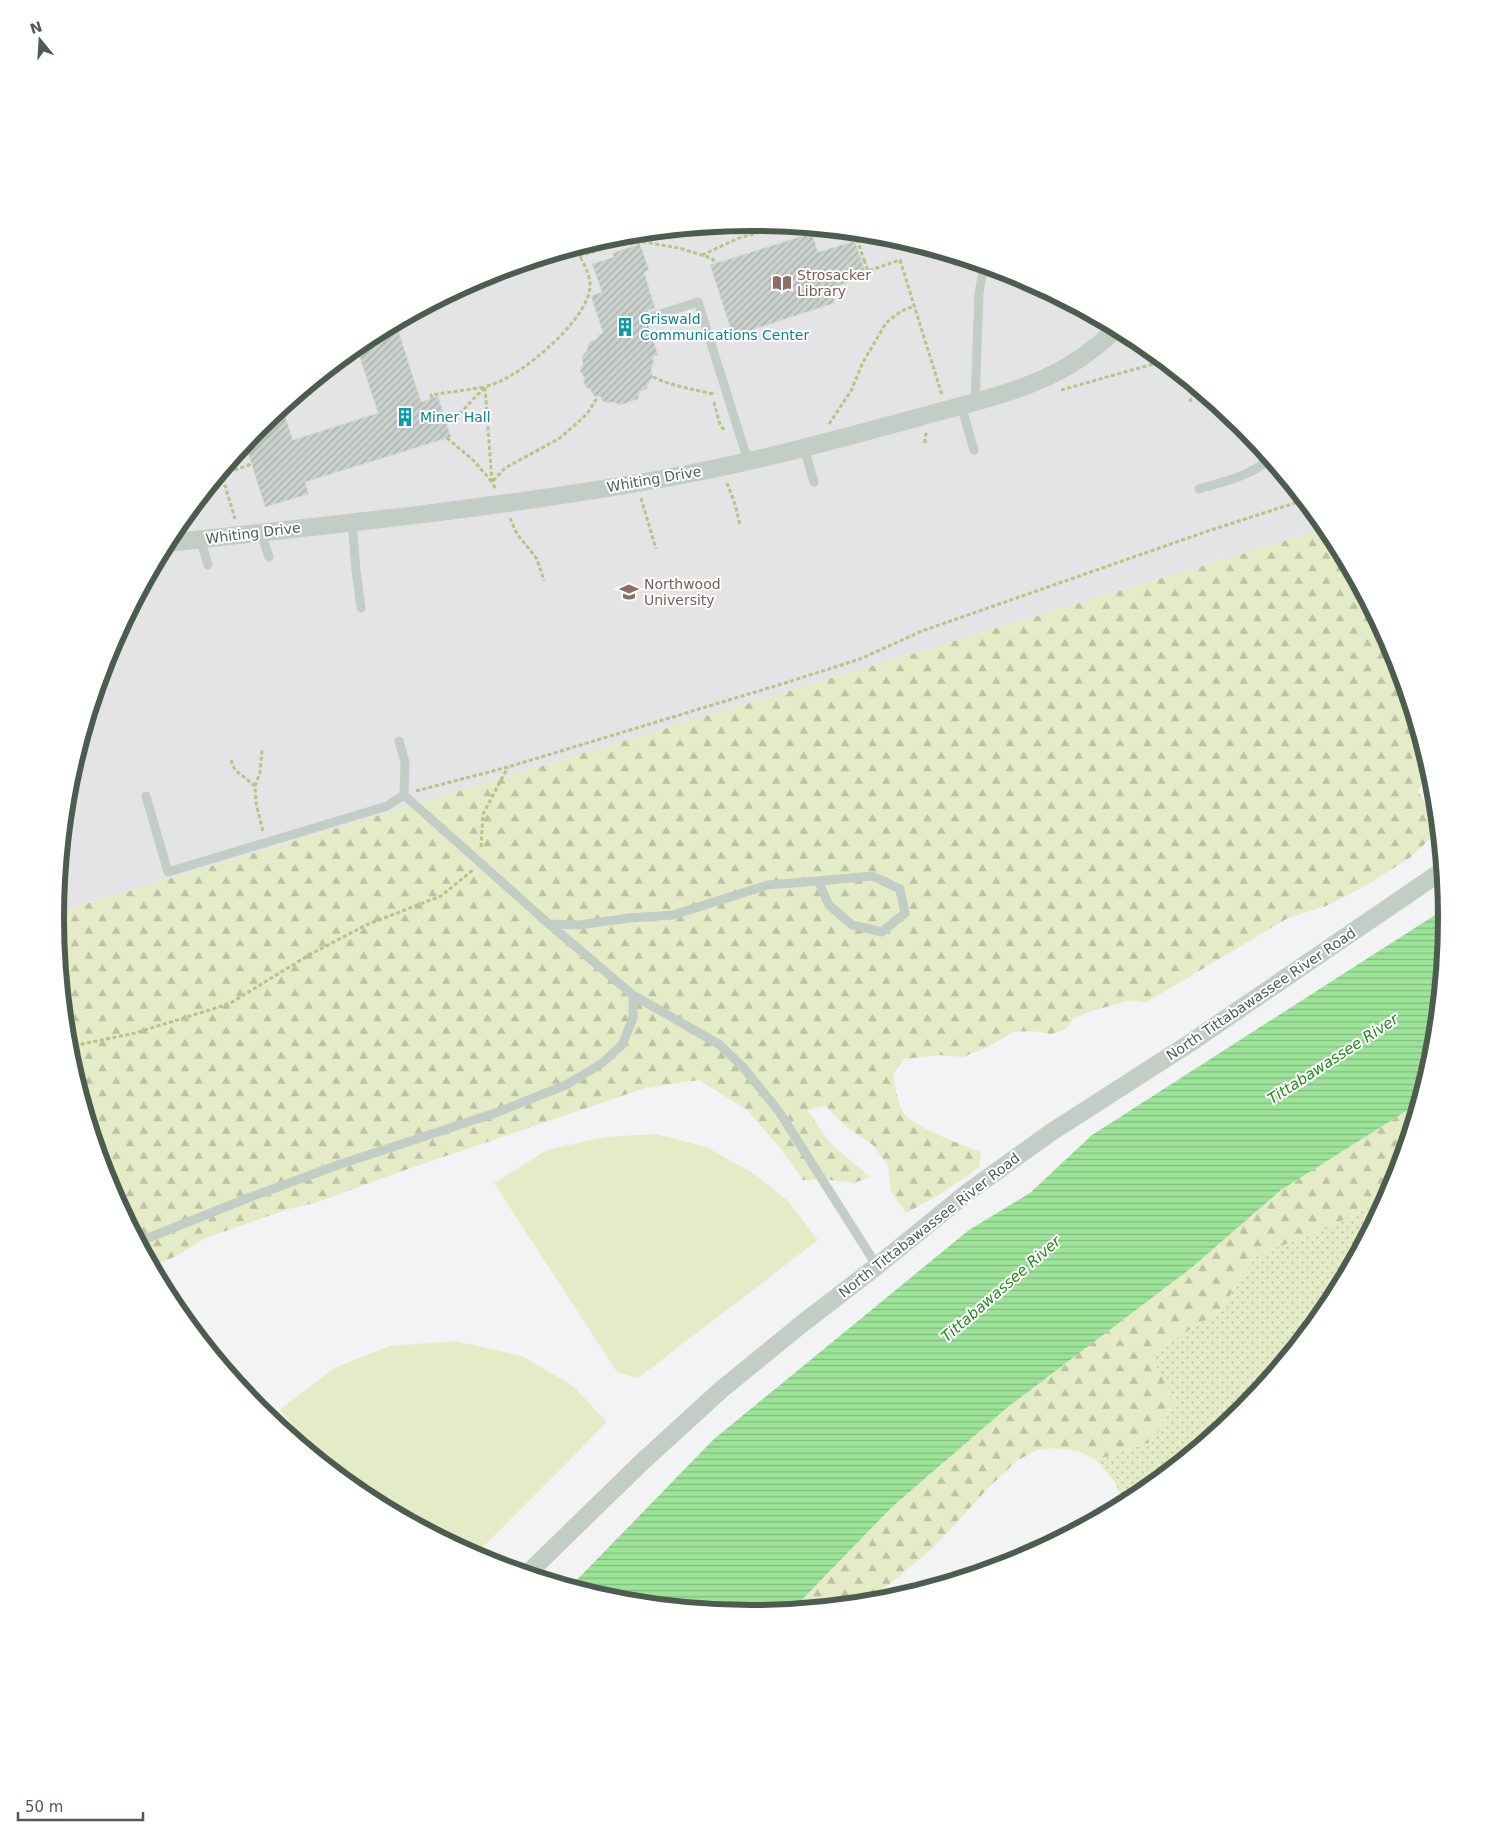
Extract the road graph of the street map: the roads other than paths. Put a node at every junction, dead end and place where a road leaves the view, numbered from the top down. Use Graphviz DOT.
graph roads {
  1 [pos="983,272"];
  2 [pos="651,317"];
  3 [pos="1111,333"];
  4 [pos="968,403"];
  5 [pos="804,448"];
  6 [pos="974,450"];
  7 [pos="748,461"];
  8 [pos="1266,462"];
  9 [pos="814,482"];
  10 [pos="1199,489"];
  11 [pos="352,522"];
  12 [pos="261,533"];
  13 [pos="200,539"];
  14 [pos="177,542"];
  15 [pos="269,557"];
  16 [pos="208,565"];
  17 [pos="361,608"];
  18 [pos="399,741"];
  19 [pos="404,795"];
  20 [pos="146,796"];
  21 [pos="1437,873"];
  22 [pos="818,881"];
  23 [pos="549,924"];
  24 [pos="633,995"];
  25 [pos="144,1240"];
  26 [pos="877,1266"];
  27 [pos="532,1569"];
  1 -- 4 [label="lane"];
  2 -- 7 [label="lane"];
  3 -- 4 [label="street, Whiting Drive"];
  4 -- 5 [label="street, Whiting Drive"];
  4 -- 6 [label="lane"];
  5 -- 7 [label="street, Whiting Drive"];
  5 -- 9 [label="lane"];
  7 -- 11 [label="street, Whiting Drive"];
  8 -- 10 [label="lane"];
  11 -- 12 [label="street, Whiting Drive"];
  11 -- 17 [label="lane"];
  12 -- 13 [label="street, Whiting Drive"];
  12 -- 15 [label="lane"];
  13 -- 14 [label="street, Whiting Drive"];
  13 -- 16 [label="lane"];
  18 -- 19 [label="lane"];
  19 -- 20 [label="lane"];
  19 -- 23 [label="lane"];
  21 -- 26 [label="street, North Tittabawassee River Road"];
  22 -- 22 [label="lane"];
  22 -- 23 [label="lane"];
  23 -- 24 [label="lane"];
  24 -- 25 [label="lane"];
  24 -- 26 [label="lane"];
  26 -- 27 [label="street, North Tittabawassee River Road"];
}
